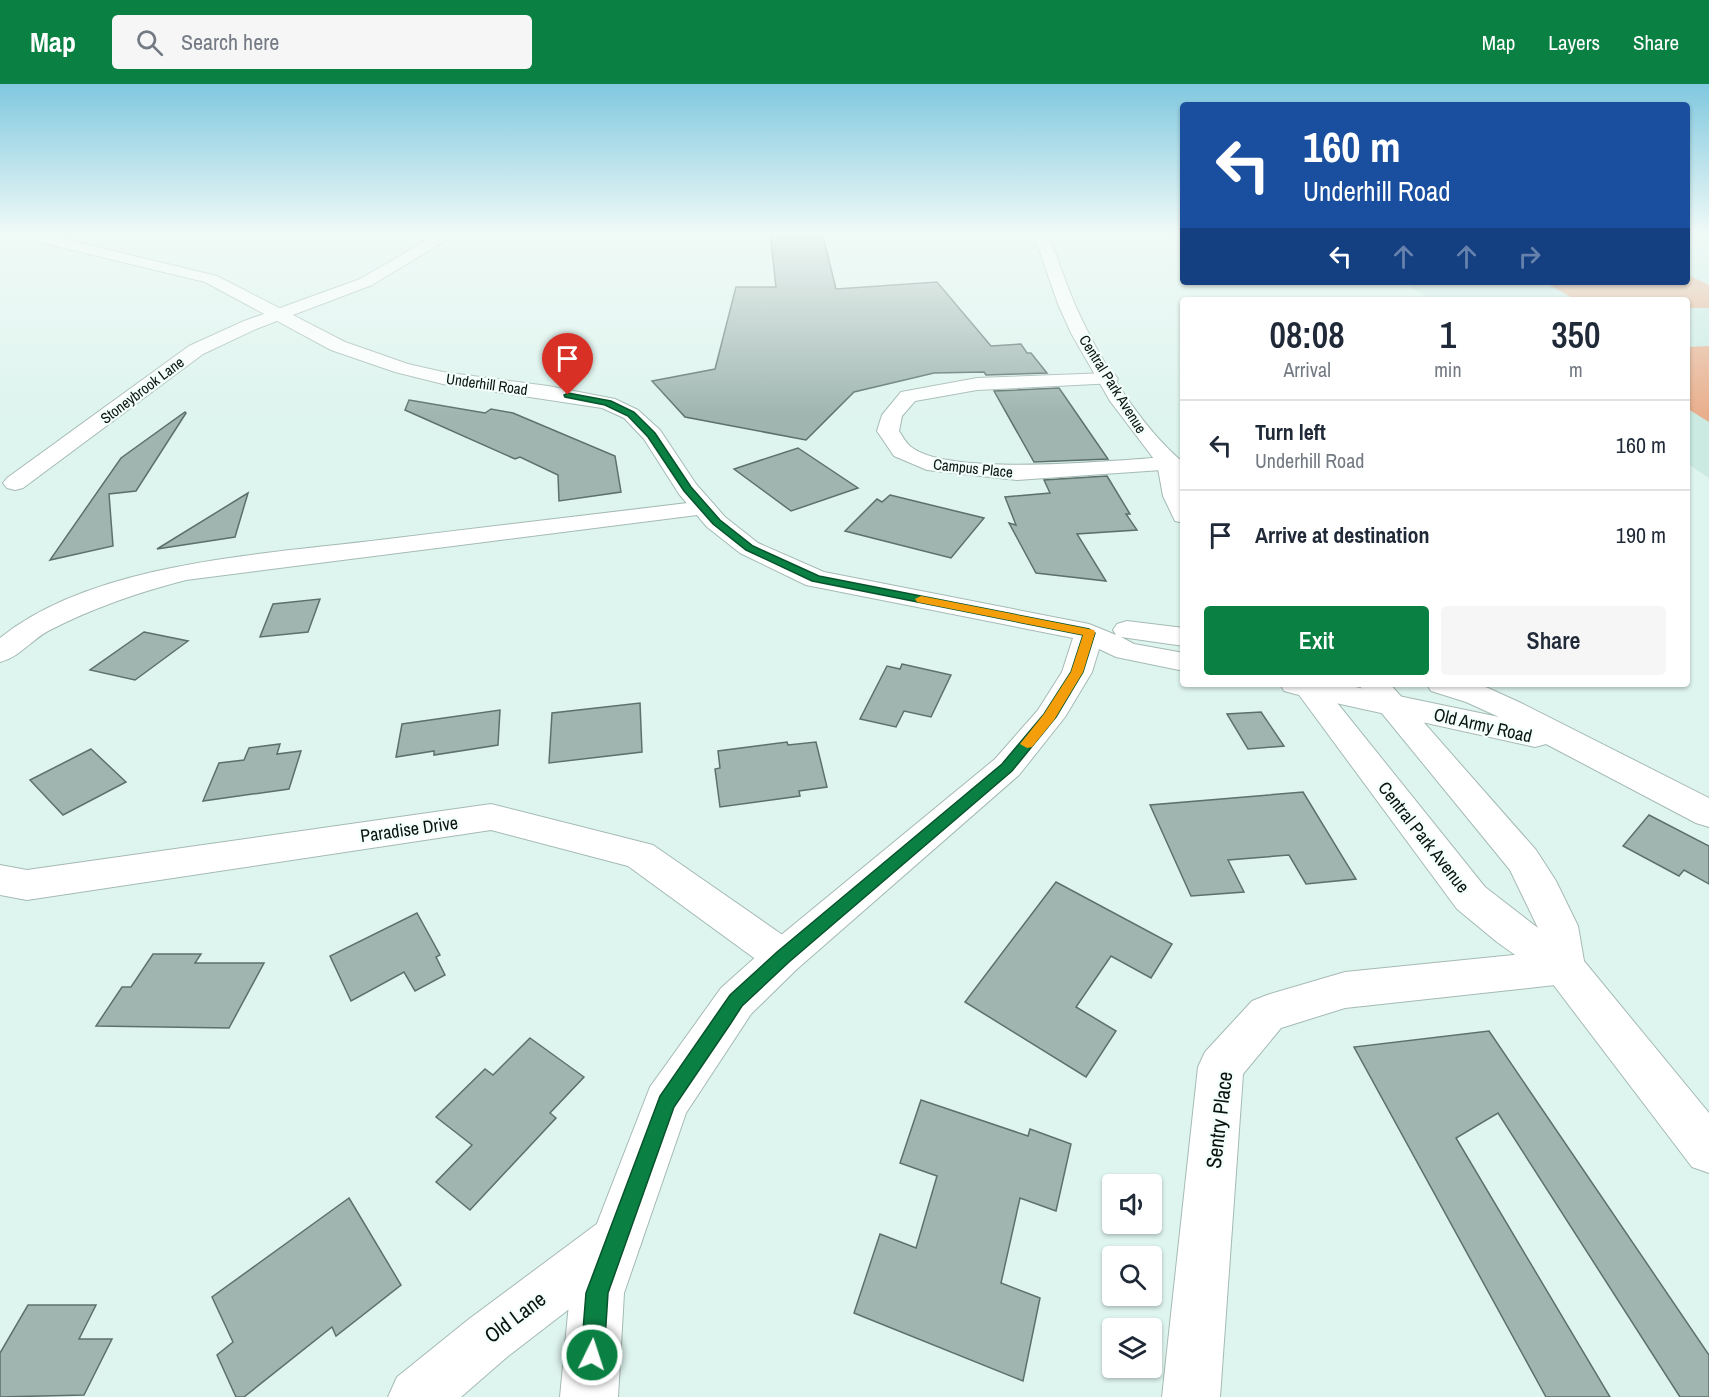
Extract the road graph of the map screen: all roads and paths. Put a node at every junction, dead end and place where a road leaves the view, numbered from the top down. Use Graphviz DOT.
graph roads {
  1 [pos="239,293"];
  2 [pos="335,293"];
  3 [pos="1063,293"];
  4 [pos="279,314"];
  5 [pos="1108,379"];
  6 [pos="1176,470"];
  7 [pos="15,483"];
  8 [pos="1180,507"];
  9 [pos="704,508"];
  10 [pos="1089,633"];
  11 [pos="1180,636"];
  12 [pos="0,653"];
  13 [pos="1180,661"];
  14 [pos="1305,687"];
  15 [pos="1321,687"];
  16 [pos="1454,687"];
  17 [pos="1382,694"];
  18 [pos="1575,745"];
  19 [pos="1709,814"];
  20 [pos="0,880"];
  21 [pos="783,957"];
  22 [pos="1564,967"];
  23 [pos="1709,1150"];
  24 [pos="616,1241"];
  25 [pos="417,1397"];
  26 [pos="589,1397"];
  27 [pos="1191,1397"];
  1 -- 4 [label="street, Underhill Road"];
  2 -- 4 [label="street, Stoneybrook Lane"];
  3 -- 5 [label="street, Central Park Avenue"];
  4 -- 7 [label="street, Stoneybrook Lane"];
  4 -- 9 [label="street, Underhill Road"];
  5 -- 6 [label="street, Central Park Avenue"];
  5 -- 6 [label="street, Campus Place"];
  6 -- 8 [label="street, Central Park Avenue"];
  9 -- 10 [label="street, Underhill Road"];
  9 -- 12 [label="street"];
  10 -- 11 [label="street, Underhill Road"];
  10 -- 13 [label="street, Underhill Road"];
  10 -- 21 [label="street"];
  14 -- 22 [label="street, Central Park Avenue"];
  15 -- 17 [label="street"];
  16 -- 18 [label="street, Old Army Road"];
  17 -- 18 [label="street, Old Army Road"];
  17 -- 22 [label="street, Central Park Avenue"];
  18 -- 19 [label="street, Old Army Road"];
  20 -- 21 [label="street, Paradise Drive"];
  21 -- 24 [label="street"];
  22 -- 23 [label="street, Central Park Avenue"];
  22 -- 27 [label="street, Sentry Place"];
  24 -- 25 [label="street, Old Lane"];
  24 -- 26 [label="street"];
}
